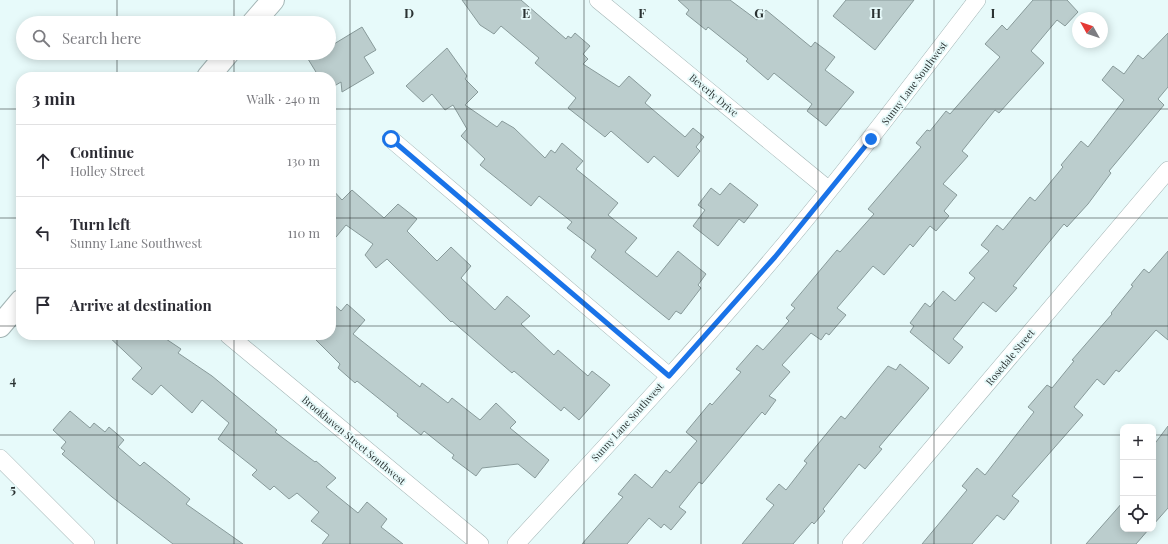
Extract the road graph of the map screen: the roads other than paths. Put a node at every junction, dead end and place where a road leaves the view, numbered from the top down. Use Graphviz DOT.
graph roads {
  1 [pos="273,0"];
  2 [pos="598,0"];
  3 [pos="977,0"];
  4 [pos="260,16"];
  5 [pos="222,60"];
  6 [pos="212,72"];
  7 [pos="391,139"];
  8 [pos="1168,170"];
  9 [pos="829,190"];
  10 [pos="16,307"];
  11 [pos="0,326"];
  12 [pos="234,340"];
  13 [pos="669,376"];
  14 [pos="0,458"];
  15 [pos="86,544"];
  16 [pos="480,544"];
  17 [pos="516,544"];
  18 [pos="851,544"];
  1 -- 4 [label="street"];
  2 -- 9 [label="street, Beverly Drive"];
  3 -- 9 [label="street, Sunny Lane Southwest"];
  5 -- 6 [label="street"];
  7 -- 13 [label="street"];
  8 -- 18 [label="street, Rosedale Street"];
  9 -- 13 [label="street, Sunny Lane Southwest"];
  10 -- 11 [label="street"];
  12 -- 16 [label="street, Brookhaven Street Southwest"];
  13 -- 17 [label="street, Sunny Lane Southwest"];
  14 -- 15 [label="street"];
}
